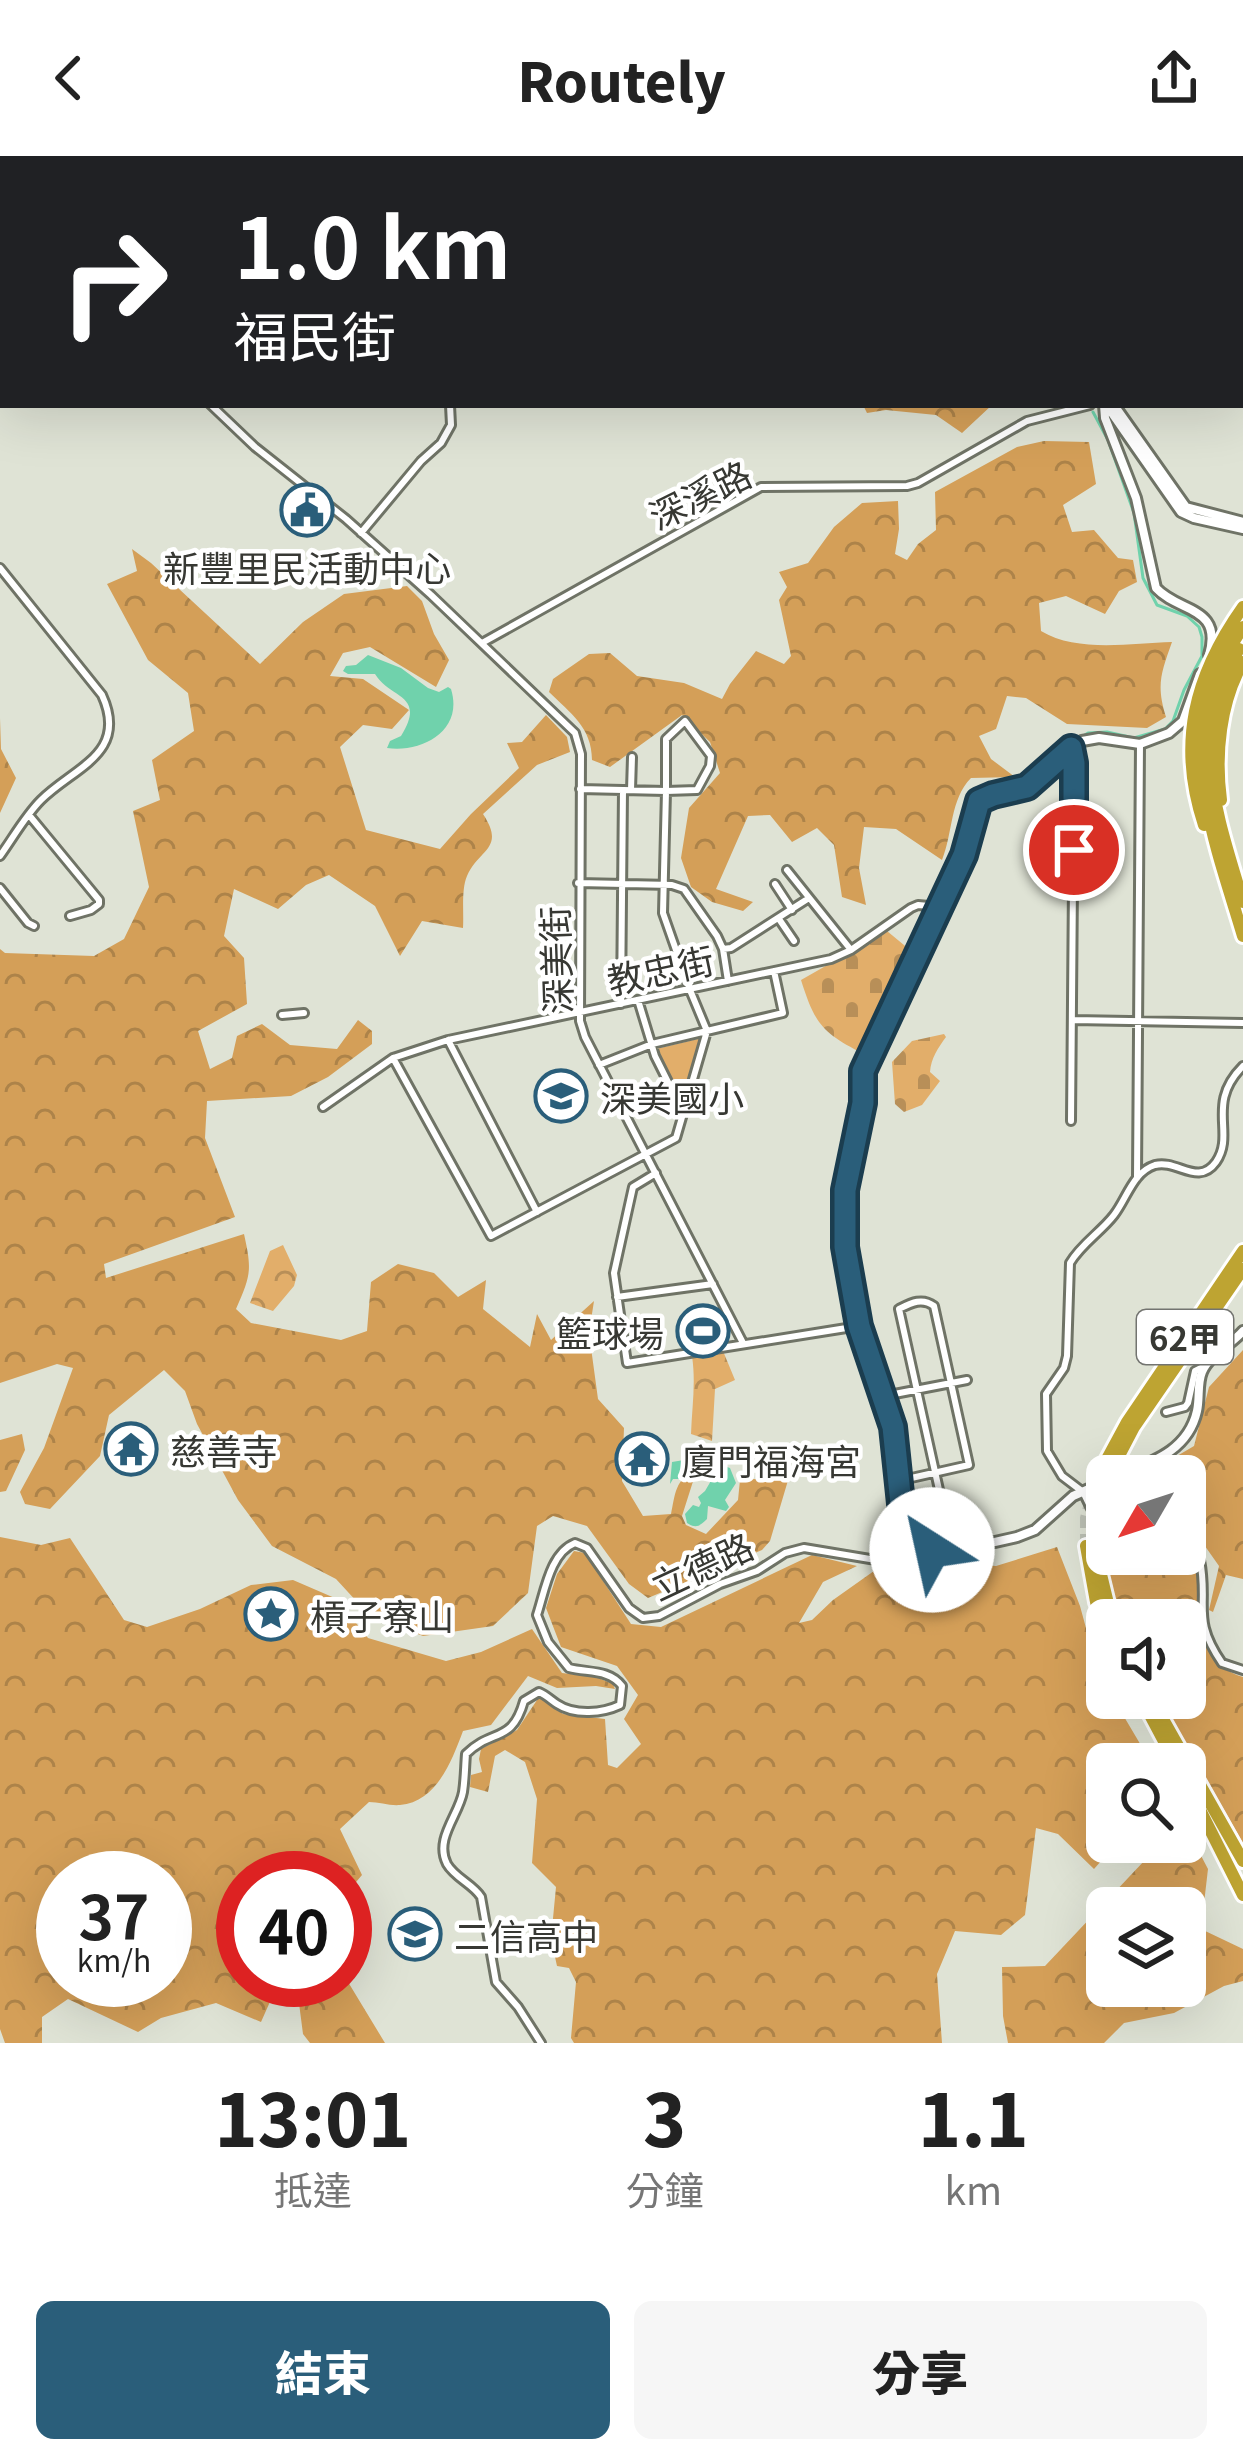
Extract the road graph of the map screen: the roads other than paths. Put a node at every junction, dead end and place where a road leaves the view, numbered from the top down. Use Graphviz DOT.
graph roads {
  1 [pos="214,408"];
  2 [pos="450,408"];
  3 [pos="1078,408"];
  4 [pos="1107,408"];
  5 [pos="1110,408"];
  6 [pos="1243,525"];
  7 [pos="362,533"];
  8 [pos="0,568"];
  9 [pos="1241,617"];
  10 [pos="1243,643"];
  11 [pos="482,644"];
  12 [pos="1240,667"];
  13 [pos="1140,745"];
  14 [pos="1071,748"];
  15 [pos="632,758"];
  16 [pos="580,789"];
  17 [pos="627,790"];
  18 [pos="666,791"];
  19 [pos="29,815"];
  20 [pos="0,856"];
  21 [pos="1228,867"];
  22 [pos="787,870"];
  23 [pos="578,884"];
  24 [pos="622,884"];
  25 [pos="775,884"];
  26 [pos="666,886"];
  27 [pos="0,888"];
  28 [pos="809,898"];
  29 [pos="1243,902"];
  30 [pos="940,907"];
  31 [pos="792,910"];
  32 [pos="70,916"];
  33 [pos="779,918"];
  34 [pos="34,926"];
  35 [pos="1243,936"];
  36 [pos="794,941"];
  37 [pos="723,950"];
  38 [pos="851,950"];
  39 [pos="775,971"];
  40 [pos="728,981"];
  41 [pos="690,990"];
  42 [pos="638,1000"];
  43 [pos="621,1004"];
  44 [pos="304,1012"];
  45 [pos="579,1014"];
  46 [pos="282,1015"];
  47 [pos="1072,1020"];
  48 [pos="1139,1022"];
  49 [pos="1243,1023"];
  50 [pos="707,1030"];
  51 [pos="448,1040"];
  52 [pos="652,1044"];
  53 [pos="393,1058"];
  54 [pos="599,1065"];
  55 [pos="1243,1066"];
  56 [pos="323,1107"];
  57 [pos="684,1113"];
  58 [pos="1072,1121"];
  59 [pos="645,1153"];
  60 [pos="656,1173"];
  61 [pos="1137,1178"];
  62 [pos="537,1212"];
  63 [pos="1243,1251"];
  64 [pos="1243,1269"];
  65 [pos="713,1284"];
  66 [pos="617,1298"];
  67 [pos="859,1326"];
  68 [pos="1243,1330"];
  69 [pos="743,1343"];
  70 [pos="1205,1366"];
  71 [pos="967,1380"];
  72 [pos="951,1382"];
  73 [pos="917,1389"];
  74 [pos="884,1396"];
  75 [pos="1166,1412"];
  76 [pos="1130,1424"];
  77 [pos="1120,1455"];
  78 [pos="1165,1455"];
  79 [pos="936,1473"];
  80 [pos="898,1481"];
  81 [pos="1086,1490"];
  82 [pos="1083,1492"];
  83 [pos="1086,1498"];
  84 [pos="953,1552"];
  85 [pos="1203,1575"];
  86 [pos="1243,1670"];
  87 [pos="1155,1719"];
  88 [pos="1160,1719"];
  89 [pos="1170,1741"];
  90 [pos="1206,1812"];
  91 [pos="1235,1856"];
  92 [pos="1243,1895"];
  93 [pos="541,2043"];
  1 -- 7 [label="street, 深美街"];
  2 -- 7 [label="street"];
  3 -- 11 [label="street, 深溪路"];
  4 -- 13 [label="street"];
  5 -- 6 [label="street"];
  7 -- 11 [label="street, 深美街"];
  8 -- 19 [label="street"];
  9 -- 21 [label="highway"];
  10 -- 21 [label="highway"];
  11 -- 16 [label="street, 深美街"];
  12 -- 21 [label="highway"];
  13 -- 14 [label="street"];
  13 -- 48 [label="street"];
  14 -- 30 [label="street"];
  14 -- 47 [label="street"];
  15 -- 17 [label="street"];
  16 -- 17 [label="street"];
  16 -- 23 [label="street, 深美街"];
  17 -- 18 [label="street"];
  17 -- 24 [label="street"];
  18 -- 18 [label="street"];
  18 -- 26 [label="street"];
  19 -- 20 [label="street"];
  19 -- 32 [label="street"];
  21 -- 29 [label="highway"];
  21 -- 35 [label="highway"];
  22 -- 28 [label="street"];
  23 -- 24 [label="street"];
  23 -- 45 [label="street, 深美街"];
  24 -- 26 [label="street"];
  24 -- 43 [label="street"];
  25 -- 31 [label="street"];
  26 -- 37 [label="street"];
  26 -- 41 [label="street"];
  27 -- 34 [label="street"];
  28 -- 31 [label="street"];
  28 -- 38 [label="street"];
  30 -- 38 [label="street, 教忠街"];
  30 -- 67 [label="street"];
  31 -- 33 [label="street"];
  33 -- 36 [label="street"];
  33 -- 37 [label="street"];
  37 -- 40 [label="street"];
  38 -- 39 [label="street, 教忠街"];
  39 -- 40 [label="street, 教忠街"];
  39 -- 50 [label="street"];
  40 -- 41 [label="street, 教忠街"];
  41 -- 42 [label="street, 教忠街"];
  41 -- 50 [label="street"];
  42 -- 43 [label="street, 教忠街"];
  42 -- 52 [label="street"];
  43 -- 45 [label="street, 教忠街"];
  44 -- 46 [label="street"];
  45 -- 51 [label="street, 教忠街"];
  45 -- 54 [label="street, 深美街"];
  47 -- 48 [label="street"];
  47 -- 58 [label="street"];
  48 -- 49 [label="street"];
  48 -- 61 [label="street"];
  50 -- 52 [label="street"];
  50 -- 57 [label="street"];
  51 -- 53 [label="street, 教忠街"];
  51 -- 62 [label="street"];
  52 -- 54 [label="street"];
  52 -- 57 [label="street"];
  53 -- 56 [label="street, 教忠街"];
  53 -- 62 [label="street"];
  54 -- 59 [label="street, 深美街"];
  55 -- 61 [label="street"];
  57 -- 59 [label="street"];
  59 -- 60 [label="street, 深美街"];
  59 -- 62 [label="street"];
  60 -- 65 [label="street, 深美街"];
  60 -- 66 [label="street"];
  61 -- 82 [label="street"];
  63 -- 76 [label="highway, 62甲"];
  64 -- 76 [label="highway, 62甲"];
  65 -- 66 [label="street"];
  65 -- 69 [label="street, 深美街"];
  66 -- 69 [label="street"];
  67 -- 69 [label="street"];
  67 -- 74 [label="street"];
  68 -- 70 [label="street"];
  70 -- 75 [label="street"];
  70 -- 78 [label="street"];
  71 -- 72 [label="street"];
  72 -- 73 [label="street"];
  72 -- 73 [label="street"];
  72 -- 79 [label="street"];
  73 -- 74 [label="street"];
  73 -- 79 [label="street"];
  74 -- 80 [label="street"];
  76 -- 77 [label="highway, 62甲"];
  79 -- 80 [label="street"];
  79 -- 84 [label="street"];
  80 -- 84 [label="street"];
  81 -- 82 [label="street"];
  82 -- 83 [label="street"];
  82 -- 84 [label="street"];
  84 -- 93 [label="street, 立德路"];
  85 -- 86 [label="street"];
  87 -- 89 [label="highway"];
  88 -- 89 [label="highway"];
  89 -- 91 [label="highway"];
  90 -- 91 [label="highway"];
  91 -- 92 [label="highway"];
}
